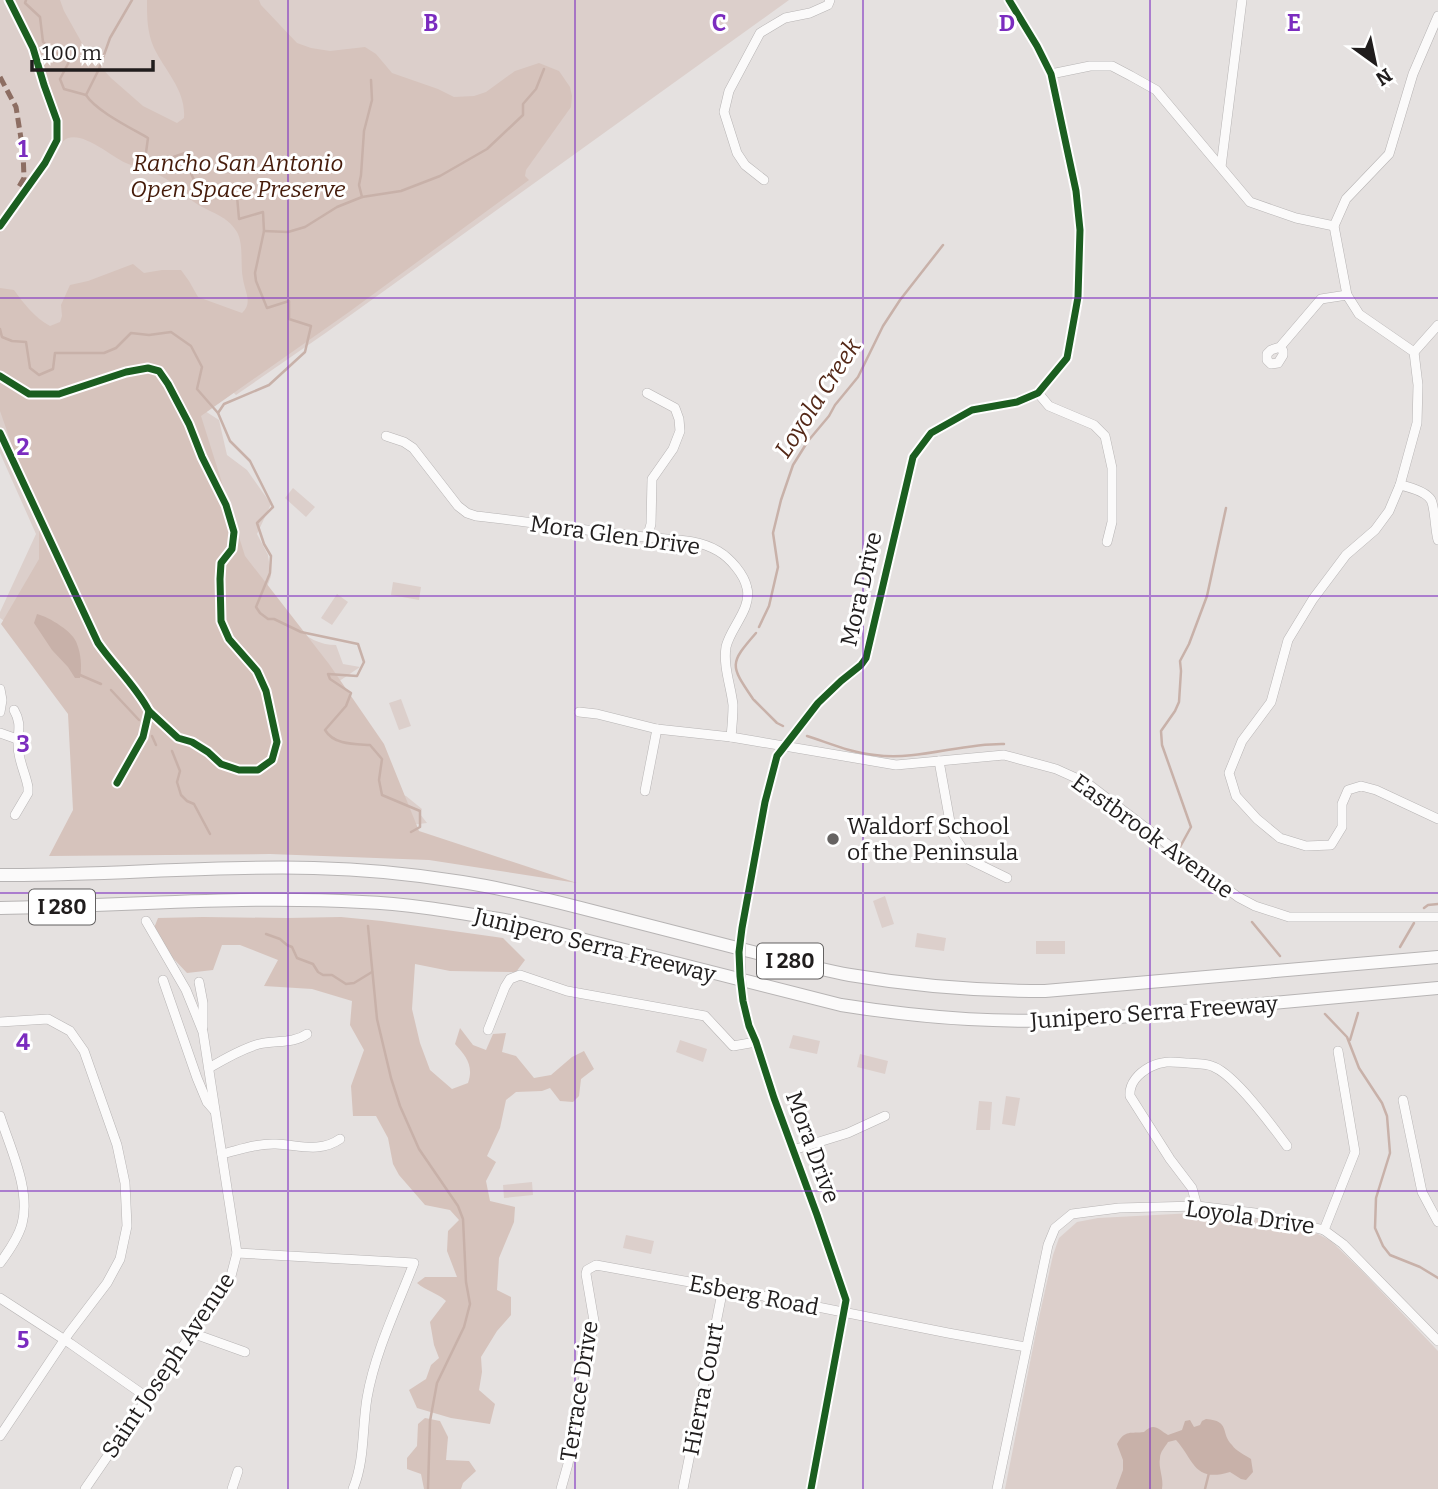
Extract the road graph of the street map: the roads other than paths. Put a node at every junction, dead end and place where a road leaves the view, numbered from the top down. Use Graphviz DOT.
graph roads {
  1 [pos="830,0"];
  2 [pos="1009,0"];
  3 [pos="1242,0"];
  4 [pos="1438,16"];
  5 [pos="1051,74"];
  6 [pos="1221,167"];
  7 [pos="764,180"];
  8 [pos="1334,226"];
  9 [pos="1347,295"];
  10 [pos="1438,325"];
  11 [pos="1280,347"];
  12 [pos="1414,352"];
  13 [pos="647,393"];
  14 [pos="1038,393"];
  15 [pos="386,436"];
  16 [pos="1400,485"];
  17 [pos="648,538"];
  18 [pos="1438,540"];
  19 [pos="1107,542"];
  20 [pos="0,688"];
  21 [pos="14,710"];
  22 [pos="0,712"];
  23 [pos="579,712"];
  24 [pos="657,729"];
  25 [pos="0,733"];
  26 [pos="731,737"];
  27 [pos="17,739"];
  28 [pos="785,746"];
  29 [pos="939,761"];
  30 [pos="645,791"];
  31 [pos="15,815"];
  32 [pos="1438,819"];
  33 [pos="0,876"];
  34 [pos="1007,878"];
  35 [pos="0,908"];
  36 [pos="1438,917"];
  37 [pos="146,921"];
  38 [pos="1438,957"];
  39 [pos="163,981"];
  40 [pos="199,982"];
  41 [pos="1438,988"];
  42 [pos="0,1022"];
  43 [pos="488,1030"];
  44 [pos="203,1032"];
  45 [pos="307,1034"];
  46 [pos="756,1042"];
  47 [pos="1338,1051"];
  48 [pos="209,1068"];
  49 [pos="1403,1100"];
  50 [pos="215,1112"];
  51 [pos="0,1116"];
  52 [pos="885,1116"];
  53 [pos="340,1139"];
  54 [pos="1287,1146"];
  55 [pos="793,1150"];
  56 [pos="222,1154"];
  57 [pos="1197,1206"];
  58 [pos="1438,1222"];
  59 [pos="1324,1230"];
  60 [pos="237,1254"];
  61 [pos="0,1263"];
  62 [pos="605,1266"];
  63 [pos="723,1288"];
  64 [pos="0,1298"];
  65 [pos="844,1312"];
  66 [pos="192,1333"];
  67 [pos="65,1340"];
  68 [pos="1438,1342"];
  69 [pos="1026,1347"];
  70 [pos="245,1352"];
  71 [pos="148,1398"];
  72 [pos="0,1436"];
  73 [pos="238,1471"];
  74 [pos="85,1489"];
  75 [pos="232,1489"];
  76 [pos="353,1489"];
  77 [pos="561,1489"];
  78 [pos="683,1489"];
  79 [pos="811,1489"];
  80 [pos="997,1489"];
  1 -- 7 [label="street"];
  2 -- 5 [label="street"];
  3 -- 6 [label="street"];
  4 -- 8 [label="street"];
  5 -- 6 [label="street"];
  5 -- 14 [label="street"];
  6 -- 8 [label="street"];
  8 -- 9 [label="street"];
  9 -- 11 [label="street"];
  9 -- 12 [label="street"];
  10 -- 12 [label="street"];
  12 -- 16 [label="street"];
  13 -- 17 [label="street"];
  14 -- 19 [label="street"];
  14 -- 28 [label="street, Mora Drive"];
  15 -- 17 [label="street, Mora Glen Drive"];
  16 -- 18 [label="street"];
  16 -- 32 [label="street"];
  17 -- 26 [label="street, Mora Glen Drive"];
  20 -- 22 [label="street"];
  21 -- 27 [label="street"];
  23 -- 24 [label="street, Eastbrook Avenue"];
  24 -- 26 [label="street, Eastbrook Avenue"];
  24 -- 30 [label="street"];
  25 -- 27 [label="street"];
  26 -- 28 [label="street, Eastbrook Avenue"];
  27 -- 31 [label="street"];
  28 -- 29 [label="street, Eastbrook Avenue"];
  28 -- 46 [label="street, Mora Drive, bridge"];
  29 -- 34 [label="street"];
  29 -- 36 [label="street, Eastbrook Avenue"];
  33 -- 38 [label="highway, Junipero Serra Freeway / I 280"];
  35 -- 41 [label="highway, Junipero Serra Freeway / I 280"];
  37 -- 44 [label="street, Saint Joseph Avenue"];
  39 -- 50 [label="street, Saint Joseph Avenue"];
  40 -- 44 [label="street"];
  42 -- 67 [label="street"];
  43 -- 46 [label="street"];
  44 -- 48 [label="street, Saint Joseph Avenue"];
  45 -- 48 [label="street"];
  46 -- 55 [label="street, Mora Drive"];
  47 -- 59 [label="street, Loyola Drive"];
  48 -- 50 [label="street, Saint Joseph Avenue"];
  49 -- 58 [label="street"];
  50 -- 56 [label="street, Saint Joseph Avenue"];
  51 -- 61 [label="street"];
  52 -- 55 [label="street"];
  53 -- 56 [label="street"];
  54 -- 57 [label="street"];
  55 -- 65 [label="street, Mora Drive"];
  56 -- 60 [label="street, Saint Joseph Avenue"];
  57 -- 59 [label="street, Loyola Drive"];
  57 -- 69 [label="street, Loyola Drive"];
  59 -- 68 [label="street"];
  60 -- 66 [label="street, Saint Joseph Avenue"];
  60 -- 76 [label="street"];
  62 -- 63 [label="street, Esberg Road"];
  62 -- 77 [label="street, Terrace Drive"];
  63 -- 65 [label="street, Esberg Road"];
  63 -- 78 [label="street, Hierra Court"];
  64 -- 67 [label="street"];
  65 -- 69 [label="street, Esberg Road"];
  65 -- 79 [label="street, Mora Drive"];
  66 -- 70 [label="street"];
  66 -- 71 [label="street, Saint Joseph Avenue"];
  67 -- 71 [label="street"];
  67 -- 72 [label="street"];
  69 -- 80 [label="street, Loyola Drive"];
  71 -- 74 [label="street, Saint Joseph Avenue"];
  73 -- 75 [label="street"];
}
